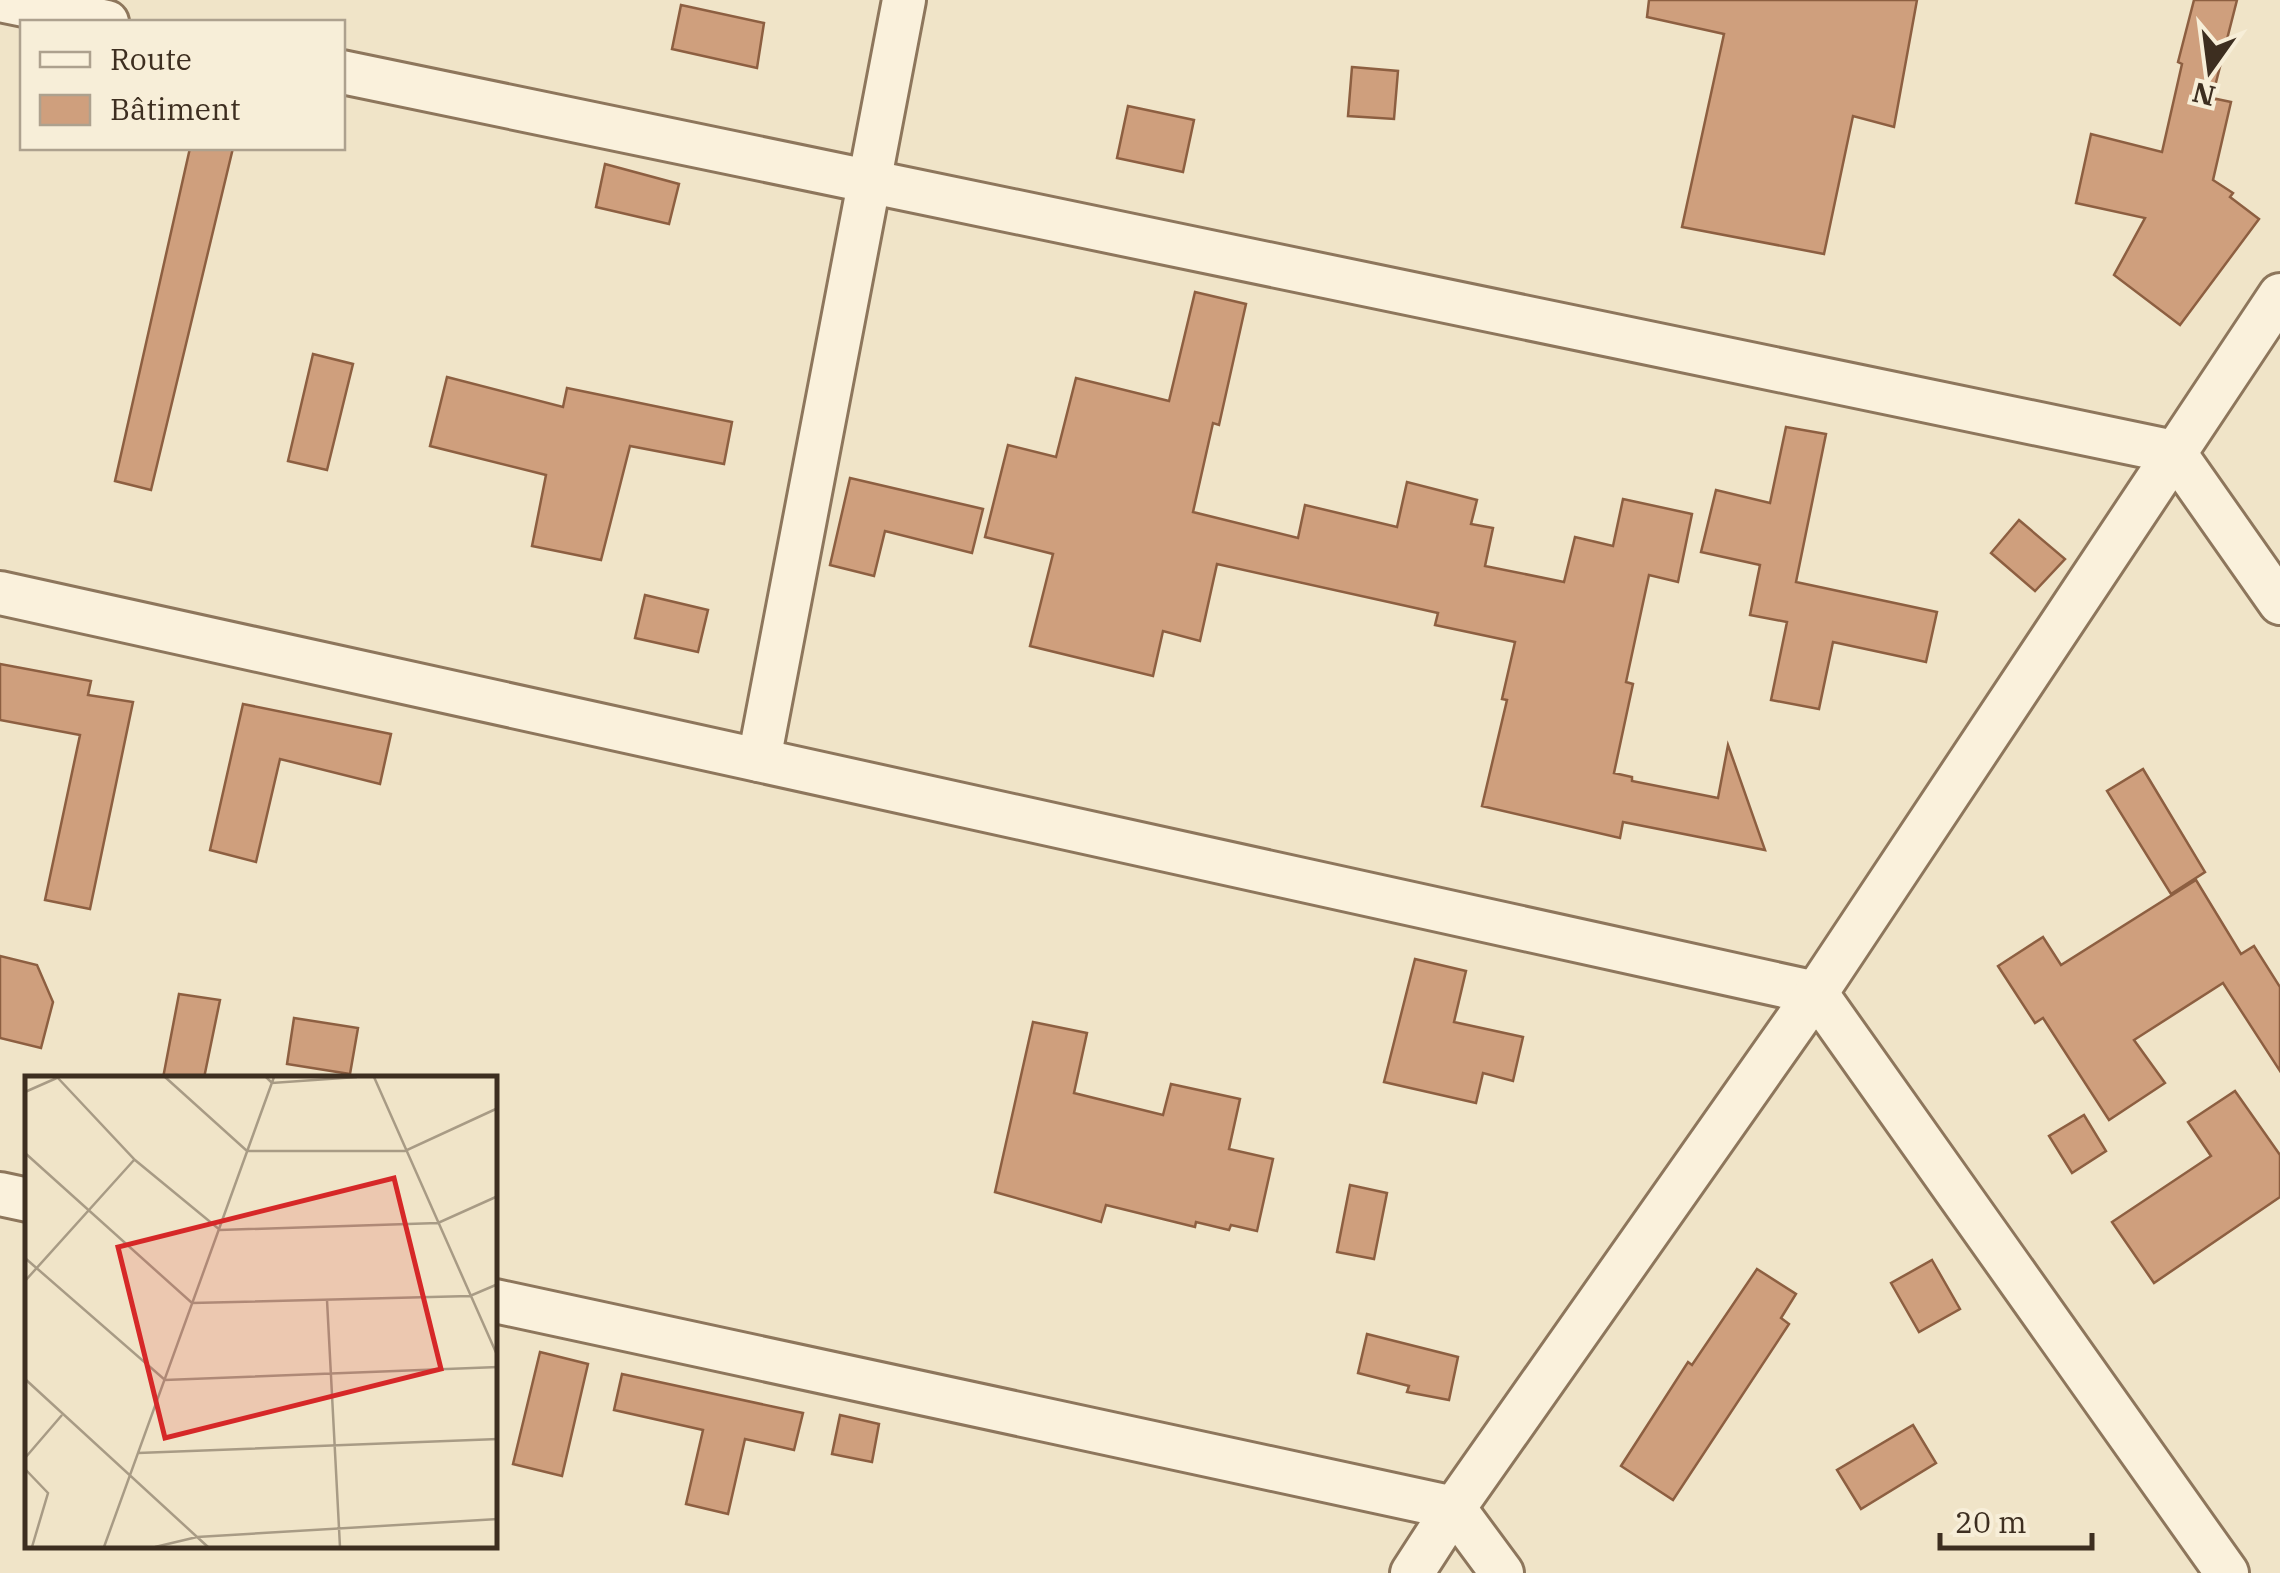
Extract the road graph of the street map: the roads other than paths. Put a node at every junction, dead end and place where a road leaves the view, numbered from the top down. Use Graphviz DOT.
graph roads {
  1 [pos="0,0"];
  2 [pos="904,0"];
  3 [pos="97,20"];
  4 [pos="345,73"];
  5 [pos="870,181"];
  6 [pos="2280,296"];
  7 [pos="2174,452"];
  8 [pos="0,592"];
  9 [pos="2280,603"];
  10 [pos="759,760"];
  11 [pos="1816,993"];
  12 [pos="0,1194"];
  13 [pos="25,1199"];
  14 [pos="498,1301"];
  15 [pos="1454,1508"];
  16 [pos="1412,1573"];
  17 [pos="1502,1573"];
  18 [pos="2227,1573"];
  1 -- 3 [label="street"];
  2 -- 5 [label="street"];
  4 -- 5 [label="street"];
  5 -- 7 [label="street"];
  5 -- 10 [label="street"];
  6 -- 7 [label="street"];
  7 -- 9 [label="street"];
  7 -- 11 [label="street"];
  8 -- 10 [label="street"];
  10 -- 11 [label="street"];
  11 -- 15 [label="street"];
  11 -- 18 [label="street"];
  12 -- 13 [label="street"];
  14 -- 15 [label="street"];
  15 -- 16 [label="street"];
  15 -- 17 [label="street"];
}
